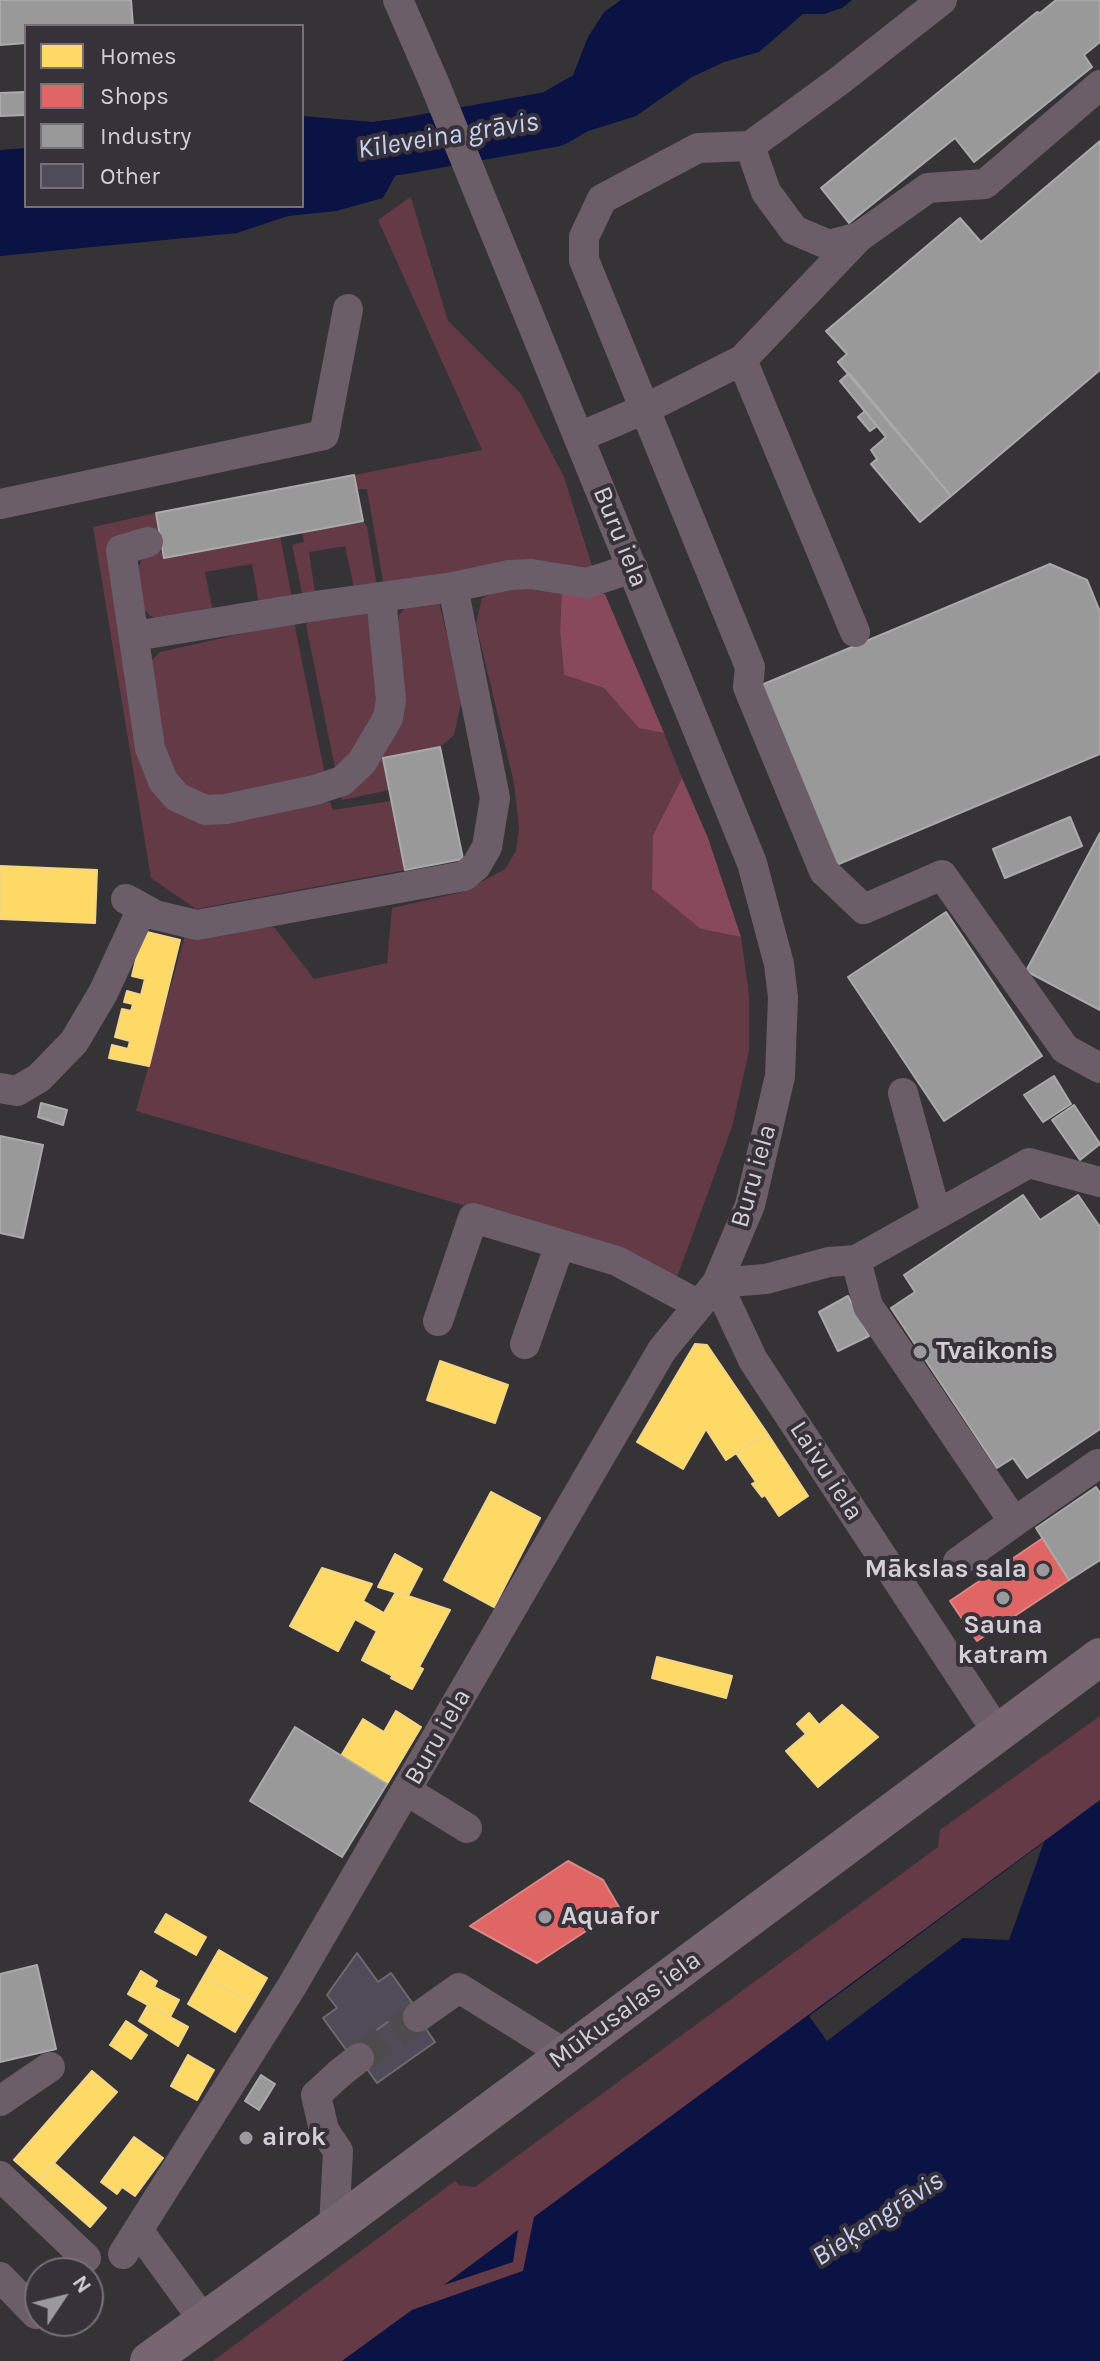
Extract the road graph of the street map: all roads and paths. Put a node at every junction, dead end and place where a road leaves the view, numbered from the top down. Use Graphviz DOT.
graph roads {
  1 [pos="398,0"];
  2 [pos="942,0"];
  3 [pos="1100,85"];
  4 [pos="750,146"];
  5 [pos="859,237"];
  6 [pos="348,309"];
  7 [pos="742,360"];
  8 [pos="645,409"];
  9 [pos="579,437"];
  10 [pos="0,504"];
  11 [pos="148,542"];
  12 [pos="633,568"];
  13 [pos="453,587"];
  14 [pos="381,597"];
  15 [pos="855,632"];
  16 [pos="135,636"];
  17 [pos="1100,1068"];
  18 [pos="0,1088"];
  19 [pos="903,1093"];
  20 [pos="1100,1182"];
  21 [pos="936,1214"];
  22 [pos="560,1244"];
  23 [pos="856,1260"];
  24 [pos="708,1294"];
  25 [pos="438,1321"];
  26 [pos="525,1344"];
  27 [pos="1100,1466"];
  28 [pos="1014,1522"];
  29 [pos="958,1562"];
  30 [pos="1100,1657"];
  31 [pos="998,1733"];
  32 [pos="407,1791"];
  33 [pos="467,1828"];
  34 [pos="418,2017"];
  35 [pos="565,2054"];
  36 [pos="359,2058"];
  37 [pos="50,2067"];
  38 [pos="0,2101"];
  39 [pos="0,2176"];
  40 [pos="334,2227"];
  41 [pos="85,2257"];
  42 [pos="0,2277"];
  43 [pos="24,2302"];
  44 [pos="204,2321"];
  45 [pos="149,2361"];
  1 -- 9 [label="street, Buru iela"];
  2 -- 4 [label="street"];
  3 -- 5 [label="street"];
  4 -- 5 [label="street"];
  4 -- 8 [label="street"];
  5 -- 7 [label="street"];
  6 -- 10 [label="street"];
  7 -- 8 [label="street"];
  7 -- 15 [label="street"];
  8 -- 9 [label="street"];
  8 -- 17 [label="street"];
  9 -- 12 [label="street, Buru iela"];
  11 -- 16 [label="street"];
  12 -- 13 [label="street"];
  12 -- 24 [label="street, Buru iela"];
  13 -- 14 [label="street"];
  13 -- 18 [label="street"];
  14 -- 16 [label="street"];
  14 -- 16 [label="street"];
  19 -- 21 [label="street"];
  20 -- 21 [label="street"];
  21 -- 23 [label="street"];
  22 -- 24 [label="street"];
  22 -- 25 [label="street"];
  22 -- 26 [label="street"];
  23 -- 24 [label="street"];
  23 -- 28 [label="street"];
  24 -- 31 [label="street, Laivu iela"];
  24 -- 32 [label="street, Buru iela"];
  27 -- 28 [label="street"];
  28 -- 29 [label="street"];
  30 -- 31 [label="main road, Mūkusalas iela"];
  31 -- 35 [label="main road, Mūkusalas iela"];
  32 -- 33 [label="street"];
  32 -- 44 [label="street, Buru iela"];
  34 -- 35 [label="street"];
  35 -- 40 [label="main road, Mūkusalas iela"];
  36 -- 40 [label="street"];
  37 -- 38 [label="street"];
  39 -- 41 [label="street"];
  40 -- 44 [label="main road, Mūkusalas iela"];
  42 -- 43 [label="street"];
  44 -- 45 [label="main road, Mūkusalas iela"];
}
